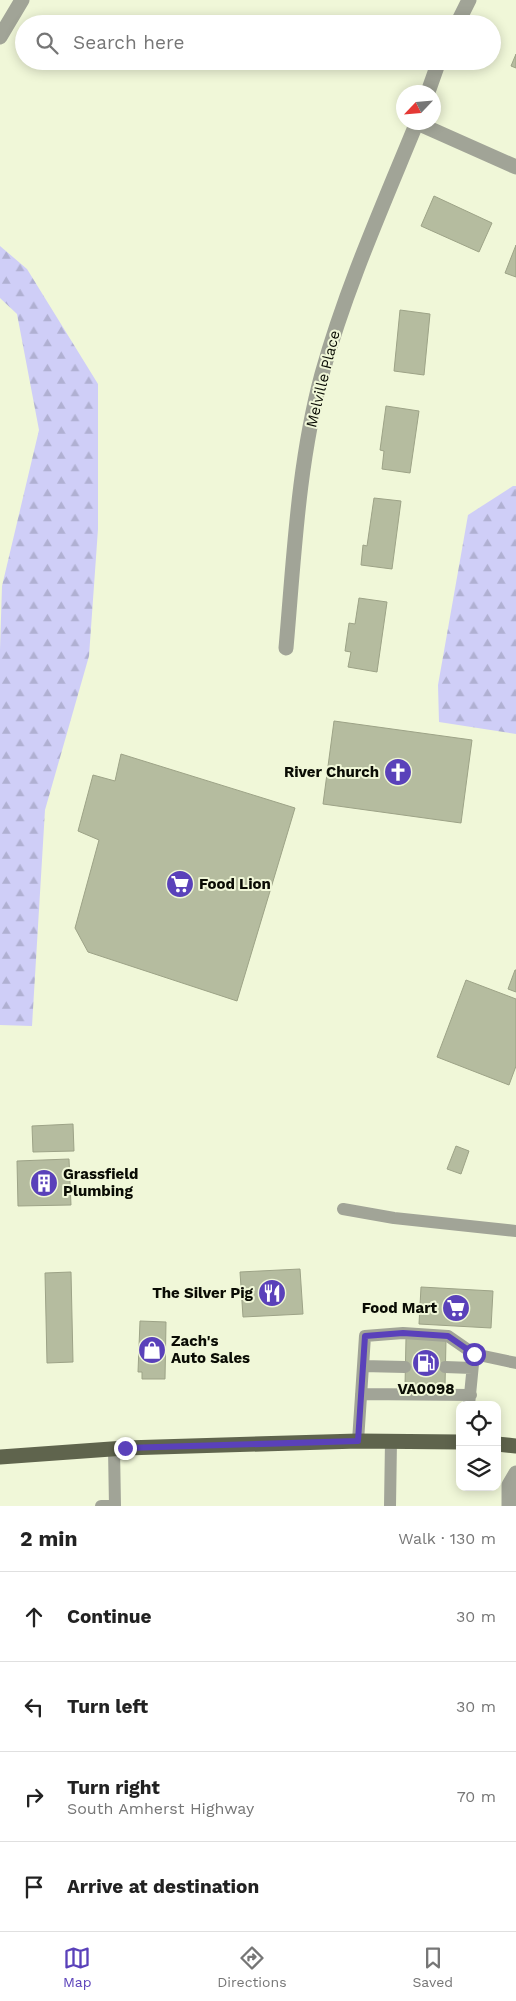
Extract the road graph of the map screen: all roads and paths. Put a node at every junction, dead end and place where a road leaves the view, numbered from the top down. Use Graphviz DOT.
graph roads {
  1 [pos="22,0"];
  2 [pos="469,0"];
  3 [pos="462,15"];
  4 [pos="0,38"];
  5 [pos="436,70"];
  6 [pos="430,85"];
  7 [pos="414,130"];
  8 [pos="433,130"];
  9 [pos="516,167"];
  10 [pos="286,648"];
  11 [pos="343,1209"];
  12 [pos="516,1231"];
  13 [pos="474,1354"];
  14 [pos="516,1363"];
  15 [pos="363,1366"];
  16 [pos="405,1367"];
  17 [pos="445,1367"];
  18 [pos="472,1368"];
  19 [pos="361,1394"];
  20 [pos="470,1400"];
  21 [pos="358,1441"];
  22 [pos="391,1441"];
  23 [pos="456,1442"];
  24 [pos="501,1444"];
  25 [pos="516,1446"];
  26 [pos="114,1449"];
  27 [pos="0,1457"];
  28 [pos="516,1473"];
  29 [pos="101,1506"];
  30 [pos="390,1506"];
  31 [pos="509,1506"];
  1 -- 4 [label="street"];
  2 -- 3 [label="street"];
  5 -- 6 [label="street"];
  7 -- 10 [label="street, Melville Place"];
  8 -- 9 [label="street"];
  11 -- 12 [label="lane"];
  13 -- 14 [label="lane"];
  13 -- 15 [label="lane"];
  13 -- 18 [label="lane"];
  15 -- 16 [label="lane"];
  15 -- 19 [label="lane"];
  17 -- 18 [label="lane"];
  18 -- 20 [label="lane"];
  19 -- 20 [label="lane"];
  19 -- 21 [label="lane"];
  21 -- 22 [label="main road"];
  21 -- 26 [label="main road"];
  22 -- 23 [label="main road"];
  22 -- 30 [label="lane"];
  24 -- 25 [label="main road"];
  26 -- 27 [label="main road"];
  26 -- 29 [label="lane"];
  28 -- 31 [label="street"];
}
